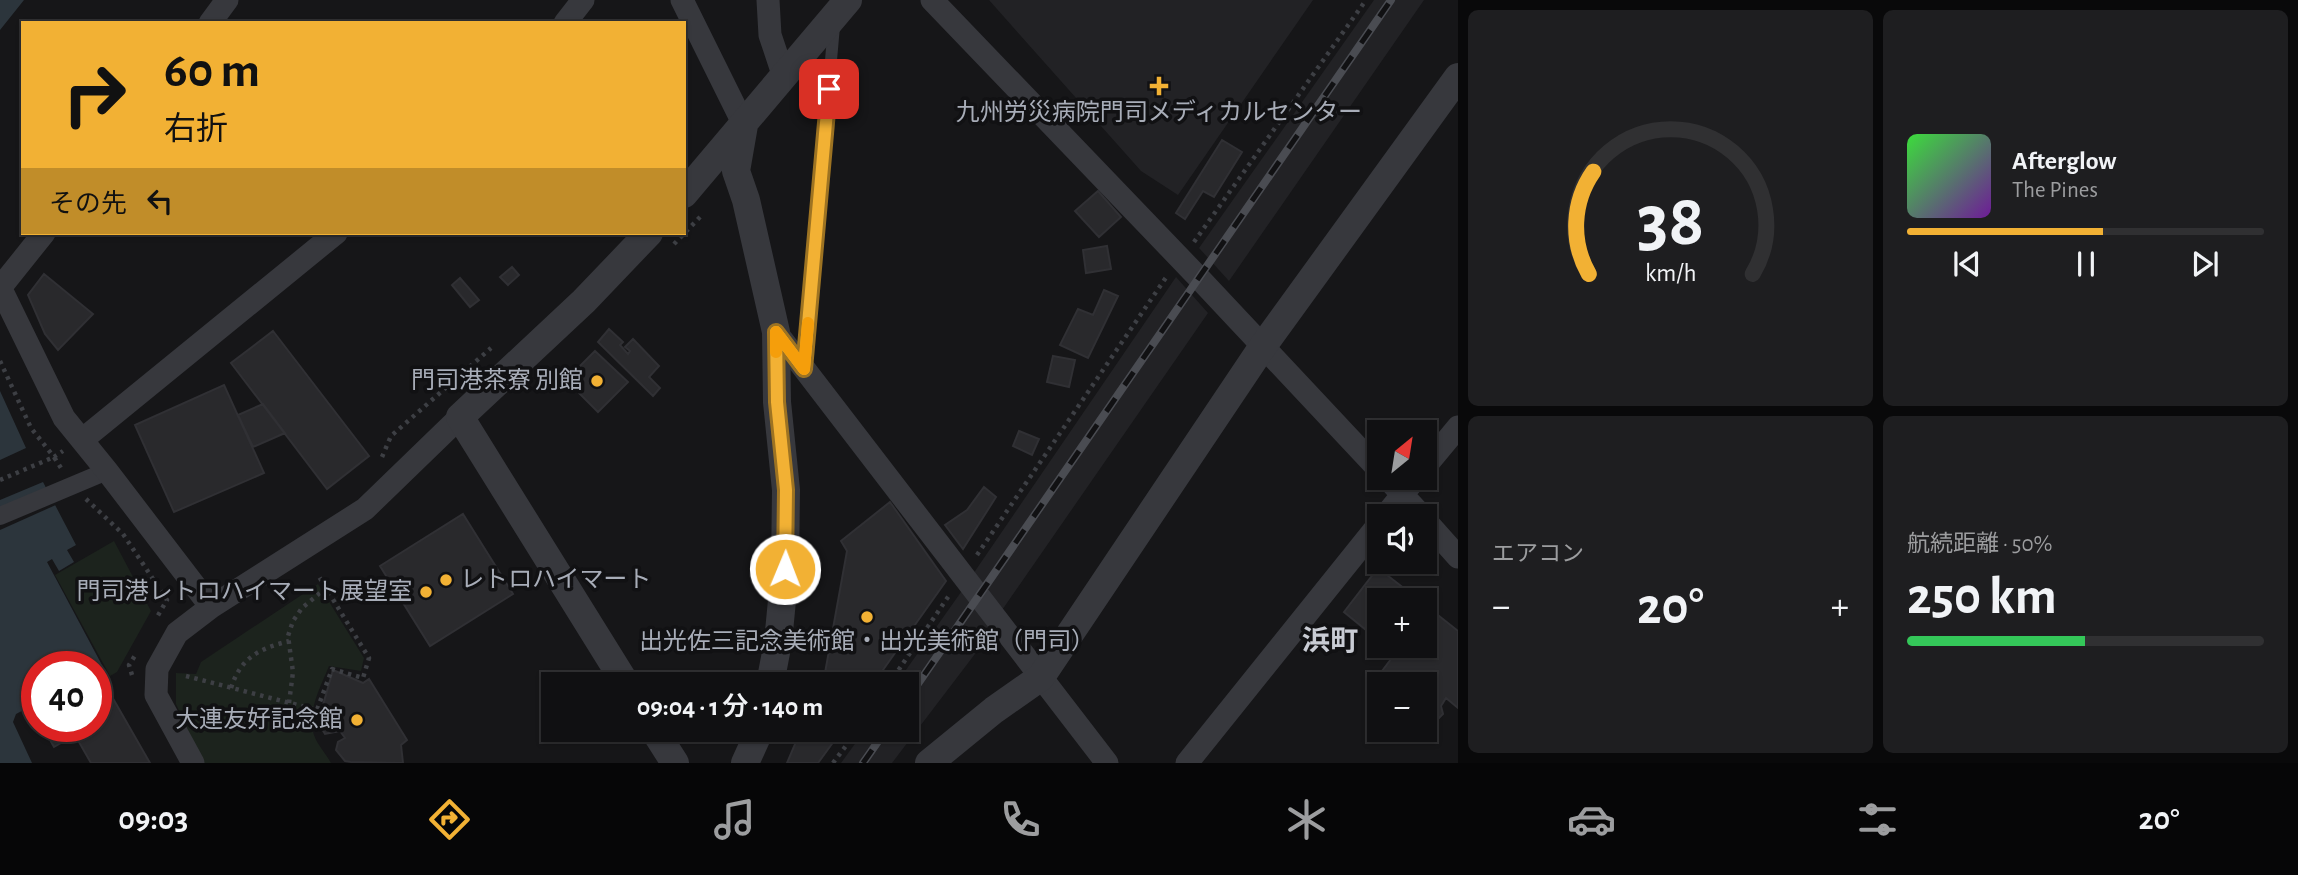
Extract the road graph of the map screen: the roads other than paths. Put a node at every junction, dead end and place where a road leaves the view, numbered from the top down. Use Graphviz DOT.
graph roads {
  1 [pos="228,0"];
  2 [pos="583,0"];
  3 [pos="682,0"];
  4 [pos="768,0"];
  5 [pos="932,0"];
  6 [pos="841,7"];
  7 [pos="211,21"];
  8 [pos="567,21"];
  9 [pos="784,77"];
  10 [pos="1458,77"];
  11 [pos="744,125"];
  12 [pos="695,203"];
  13 [pos="42,235"];
  14 [pos="335,235"];
  15 [pos="661,239"];
  16 [pos="0,287"];
  17 [pos="776,332"];
  18 [pos="1263,346"];
  19 [pos="804,369"];
  20 [pos="460,417"];
  21 [pos="1458,426"];
  22 [pos="82,440"];
  23 [pos="1437,452"];
  24 [pos="1367,457"];
  25 [pos="107,471"];
  26 [pos="1407,490"];
  27 [pos="1395,504"];
  28 [pos="0,516"];
  29 [pos="1437,534"];
  30 [pos="1367,539"];
  31 [pos="1458,557"];
  32 [pos="211,607"];
  33 [pos="619,672"];
  34 [pos="772,672"];
  35 [pos="1041,677"];
  36 [pos="662,742"];
  37 [pos="755,742"];
  38 [pos="193,763"];
  39 [pos="675,763"];
  40 [pos="745,763"];
  41 [pos="929,763"];
  42 [pos="1107,763"];
  43 [pos="1187,763"];
  1 -- 7 [label="street"];
  2 -- 8 [label="street"];
  3 -- 11 [label="street"];
  4 -- 9 [label="street"];
  5 -- 18 [label="street"];
  6 -- 9 [label="street"];
  6 -- 19 [label="lane"];
  9 -- 11 [label="street"];
  10 -- 18 [label="street"];
  11 -- 12 [label="street"];
  11 -- 17 [label="street"];
  13 -- 16 [label="street"];
  14 -- 22 [label="street"];
  15 -- 20 [label="street"];
  16 -- 22 [label="street"];
  17 -- 19 [label="street"];
  17 -- 34 [label="street"];
  18 -- 24 [label="street"];
  18 -- 35 [label="street"];
  19 -- 35 [label="street"];
  20 -- 32 [label="street"];
  20 -- 33 [label="street"];
  21 -- 23 [label="street"];
  22 -- 25 [label="street"];
  25 -- 28 [label="street"];
  25 -- 32 [label="street"];
  26 -- 27 [label="street"];
  29 -- 31 [label="street"];
  30 -- 43 [label="street"];
  32 -- 38 [label="street"];
  35 -- 41 [label="street"];
  35 -- 42 [label="street"];
  36 -- 39 [label="street"];
  37 -- 40 [label="street"];
}
